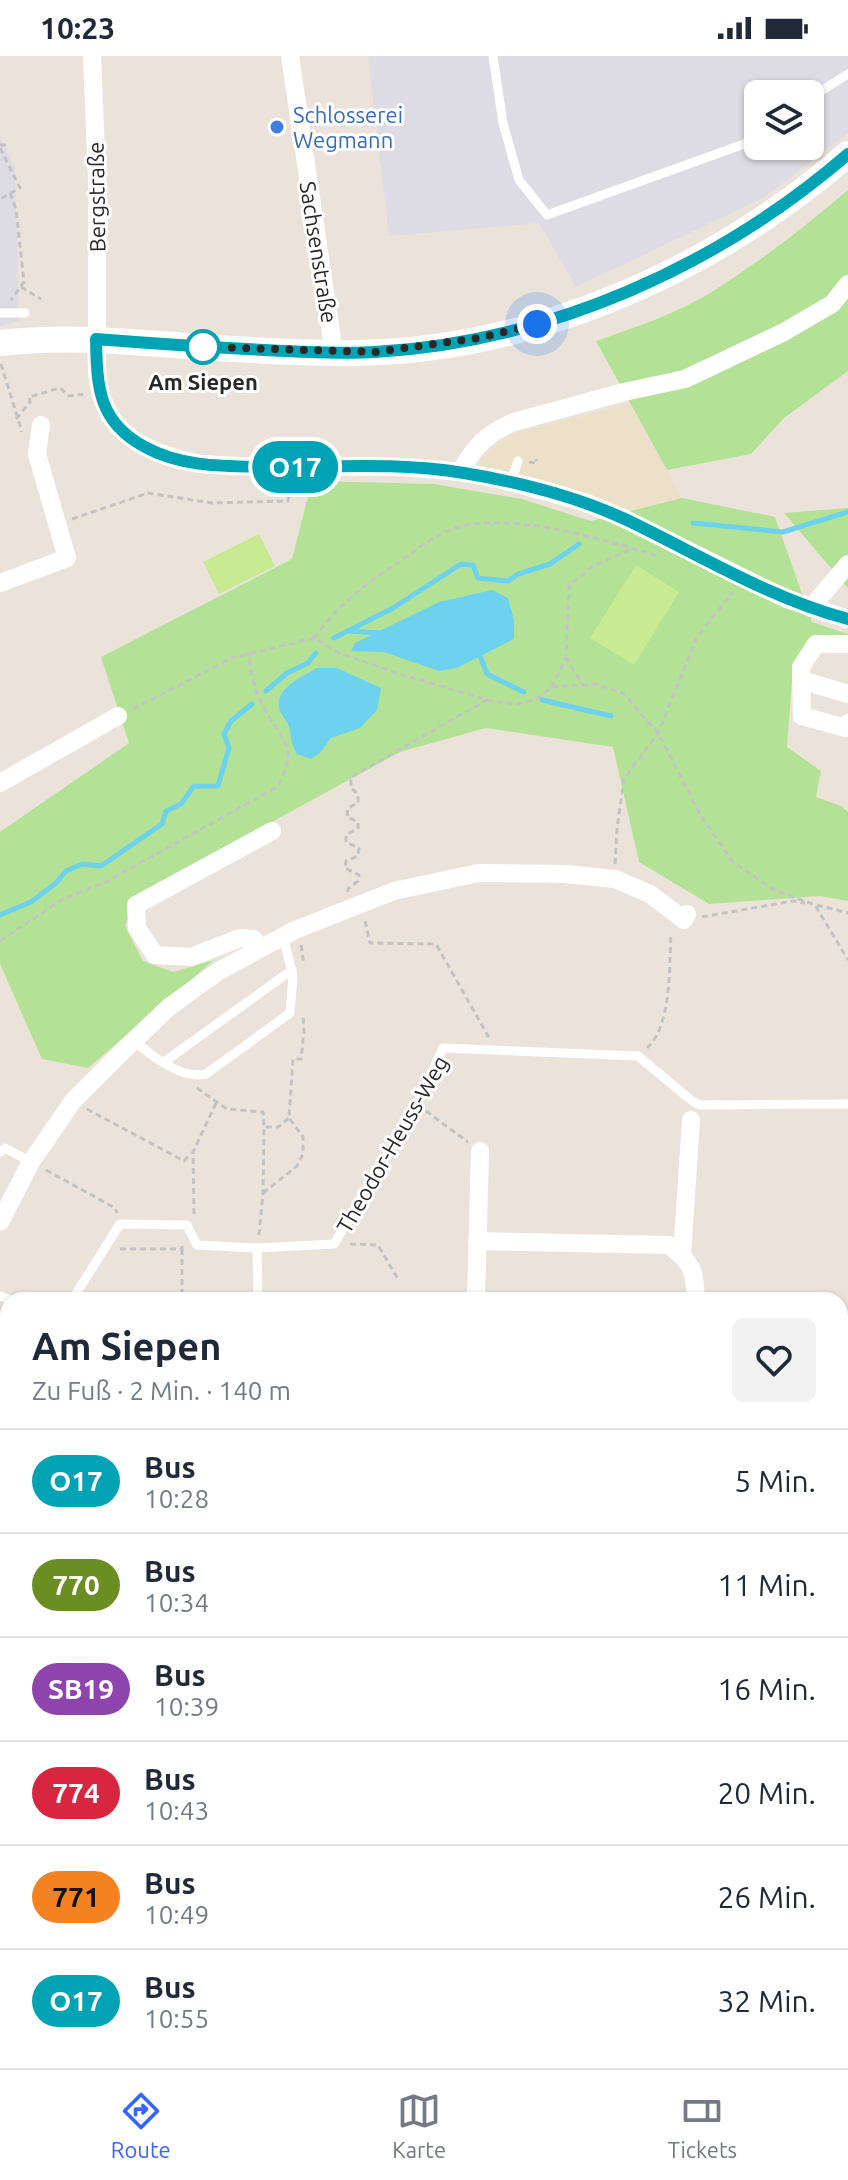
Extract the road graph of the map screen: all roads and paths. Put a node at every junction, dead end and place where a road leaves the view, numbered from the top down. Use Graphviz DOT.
graph roads {
  1 [pos="92,56"];
  2 [pos="290,56"];
  3 [pos="493,56"];
  4 [pos="848,74"];
  5 [pos="824,89"];
  6 [pos="744,144"];
  7 [pos="10,145"];
  8 [pos="0,147"];
  9 [pos="848,154"];
  10 [pos="10,193"];
  11 [pos="0,199"];
  12 [pos="848,284"];
  13 [pos="21,287"];
  14 [pos="41,299"];
  15 [pos="1,313"];
  16 [pos="25,313"];
  17 [pos="96,339"];
  18 [pos="0,343"];
  19 [pos="334,353"];
  20 [pos="0,361"];
  21 [pos="99,392"];
  22 [pos="16,419"];
  23 [pos="41,425"];
  24 [pos="518,461"];
  25 [pos="297,467"];
  26 [pos="460,472"];
  27 [pos="511,482"];
  28 [pos="57,526"];
  29 [pos="634,548"];
  30 [pos="661,557"];
  31 [pos="848,564"];
  32 [pos="744,581"];
  33 [pos="0,583"];
  34 [pos="811,608"];
  35 [pos="848,619"];
  36 [pos="314,638"];
  37 [pos="848,644"];
  38 [pos="248,652"];
  39 [pos="566,657"];
  40 [pos="801,680"];
  41 [pos="582,684"];
  42 [pos="552,687"];
  43 [pos="848,694"];
  44 [pos="487,700"];
  45 [pos="118,716"];
  46 [pos="848,723"];
  47 [pos="658,733"];
  48 [pos="0,783"];
  49 [pos="272,831"];
  50 [pos="615,879"];
  51 [pos="360,904"];
  52 [pos="815,905"];
  53 [pos="848,913"];
  54 [pos="686,917"];
  55 [pos="283,937"];
  56 [pos="0,941"];
  57 [pos="261,947"];
  58 [pos="848,960"];
  59 [pos="292,970"];
  60 [pos="303,1020"];
  61 [pos="474,1038"];
  62 [pos="134,1041"];
  63 [pos="638,1056"];
  64 [pos="164,1062"];
  65 [pos="73,1101"];
  66 [pos="216,1103"];
  67 [pos="417,1104"];
  68 [pos="848,1104"];
  69 [pos="691,1111"];
  70 [pos="289,1118"];
  71 [pos="480,1151"];
  72 [pos="0,1152"];
  73 [pos="193,1152"];
  74 [pos="31,1162"];
  75 [pos="263,1193"];
  76 [pos="0,1222"];
  77 [pos="120,1224"];
  78 [pos="187,1225"];
  79 [pos="477,1241"];
  80 [pos="334,1244"];
  81 [pos="257,1248"];
  82 [pos="103,1249"];
  83 [pos="182,1249"];
  84 [pos="682,1255"];
  85 [pos="399,1281"];
  86 [pos="77,1292"];
  87 [pos="182,1292"];
  88 [pos="258,1292"];
  89 [pos="476,1292"];
  90 [pos="695,1292"];
  1 -- 17 [label="street, Bergstraße"];
  2 -- 19 [label="street, Sachsenstraße"];
  3 -- 6 [label="lane"];
  4 -- 5 [label="lane"];
  7 -- 8 [label="path"];
  8 -- 10 [label="path"];
  9 -- 19 [label="street"];
  10 -- 11 [label="path"];
  10 -- 13 [label="path"];
  12 -- 26 [label="street"];
  13 -- 14 [label="path"];
  13 -- 15 [label="path"];
  15 -- 16 [label="lane"];
  17 -- 18 [label="street"];
  17 -- 19 [label="street"];
  17 -- 21 [label="street, Bergstraße"];
  20 -- 22 [label="path"];
  21 -- 22 [label="path"];
  21 -- 25 [label="street"];
  22 -- 23 [label="path"];
  23 -- 28 [label="street"];
  24 -- 27 [label="lane"];
  25 -- 26 [label="street"];
  25 -- 28 [label="path"];
  26 -- 27 [label="street"];
  27 -- 32 [label="street"];
  28 -- 33 [label="street"];
  29 -- 30 [label="path"];
  29 -- 36 [label="path"];
  29 -- 39 [label="path"];
  31 -- 34 [label="street"];
  32 -- 34 [label="street"];
  32 -- 47 [label="path"];
  34 -- 35 [label="street"];
  36 -- 38 [label="path"];
  36 -- 44 [label="path"];
  37 -- 40 [label="street"];
  38 -- 45 [label="path"];
  38 -- 56 [label="path"];
  39 -- 41 [label="path"];
  39 -- 42 [label="path"];
  40 -- 43 [label="street"];
  40 -- 46 [label="street"];
  41 -- 42 [label="path"];
  41 -- 47 [label="path"];
  42 -- 44 [label="path"];
  44 -- 51 [label="path"];
  45 -- 48 [label="street"];
  47 -- 50 [label="path"];
  47 -- 52 [label="path"];
  49 -- 57 [label="street"];
  50 -- 51 [label="street"];
  50 -- 54 [label="street"];
  51 -- 55 [label="street"];
  51 -- 61 [label="path"];
  52 -- 53 [label="path"];
  52 -- 54 [label="path"];
  52 -- 58 [label="path"];
  54 -- 63 [label="path"];
  55 -- 57 [label="street"];
  55 -- 59 [label="lane"];
  57 -- 62 [label="street"];
  59 -- 64 [label="lane"];
  59 -- 64 [label="lane"];
  60 -- 70 [label="path"];
  62 -- 64 [label="lane"];
  62 -- 65 [label="street"];
  63 -- 67 [label="lane, Theodor-Heuss-Weg"];
  63 -- 69 [label="lane"];
  65 -- 73 [label="path"];
  65 -- 74 [label="street"];
  66 -- 73 [label="path"];
  67 -- 71 [label="path"];
  67 -- 80 [label="lane, Theodor-Heuss-Weg"];
  68 -- 69 [label="lane"];
  69 -- 84 [label="street"];
  70 -- 75 [label="path"];
  70 -- 75 [label="path"];
  71 -- 79 [label="street"];
  72 -- 74 [label="lane"];
  73 -- 78 [label="path"];
  74 -- 76 [label="street"];
  74 -- 77 [label="path"];
  75 -- 81 [label="path"];
  77 -- 78 [label="lane"];
  77 -- 82 [label="lane"];
  78 -- 81 [label="lane, Theodor-Heuss-Weg"];
  78 -- 83 [label="path"];
  79 -- 84 [label="street"];
  79 -- 89 [label="street"];
  80 -- 81 [label="lane, Theodor-Heuss-Weg"];
  80 -- 85 [label="path"];
  81 -- 88 [label="lane"];
  82 -- 83 [label="path"];
  82 -- 86 [label="lane"];
  83 -- 87 [label="path"];
  84 -- 90 [label="street"];
}
